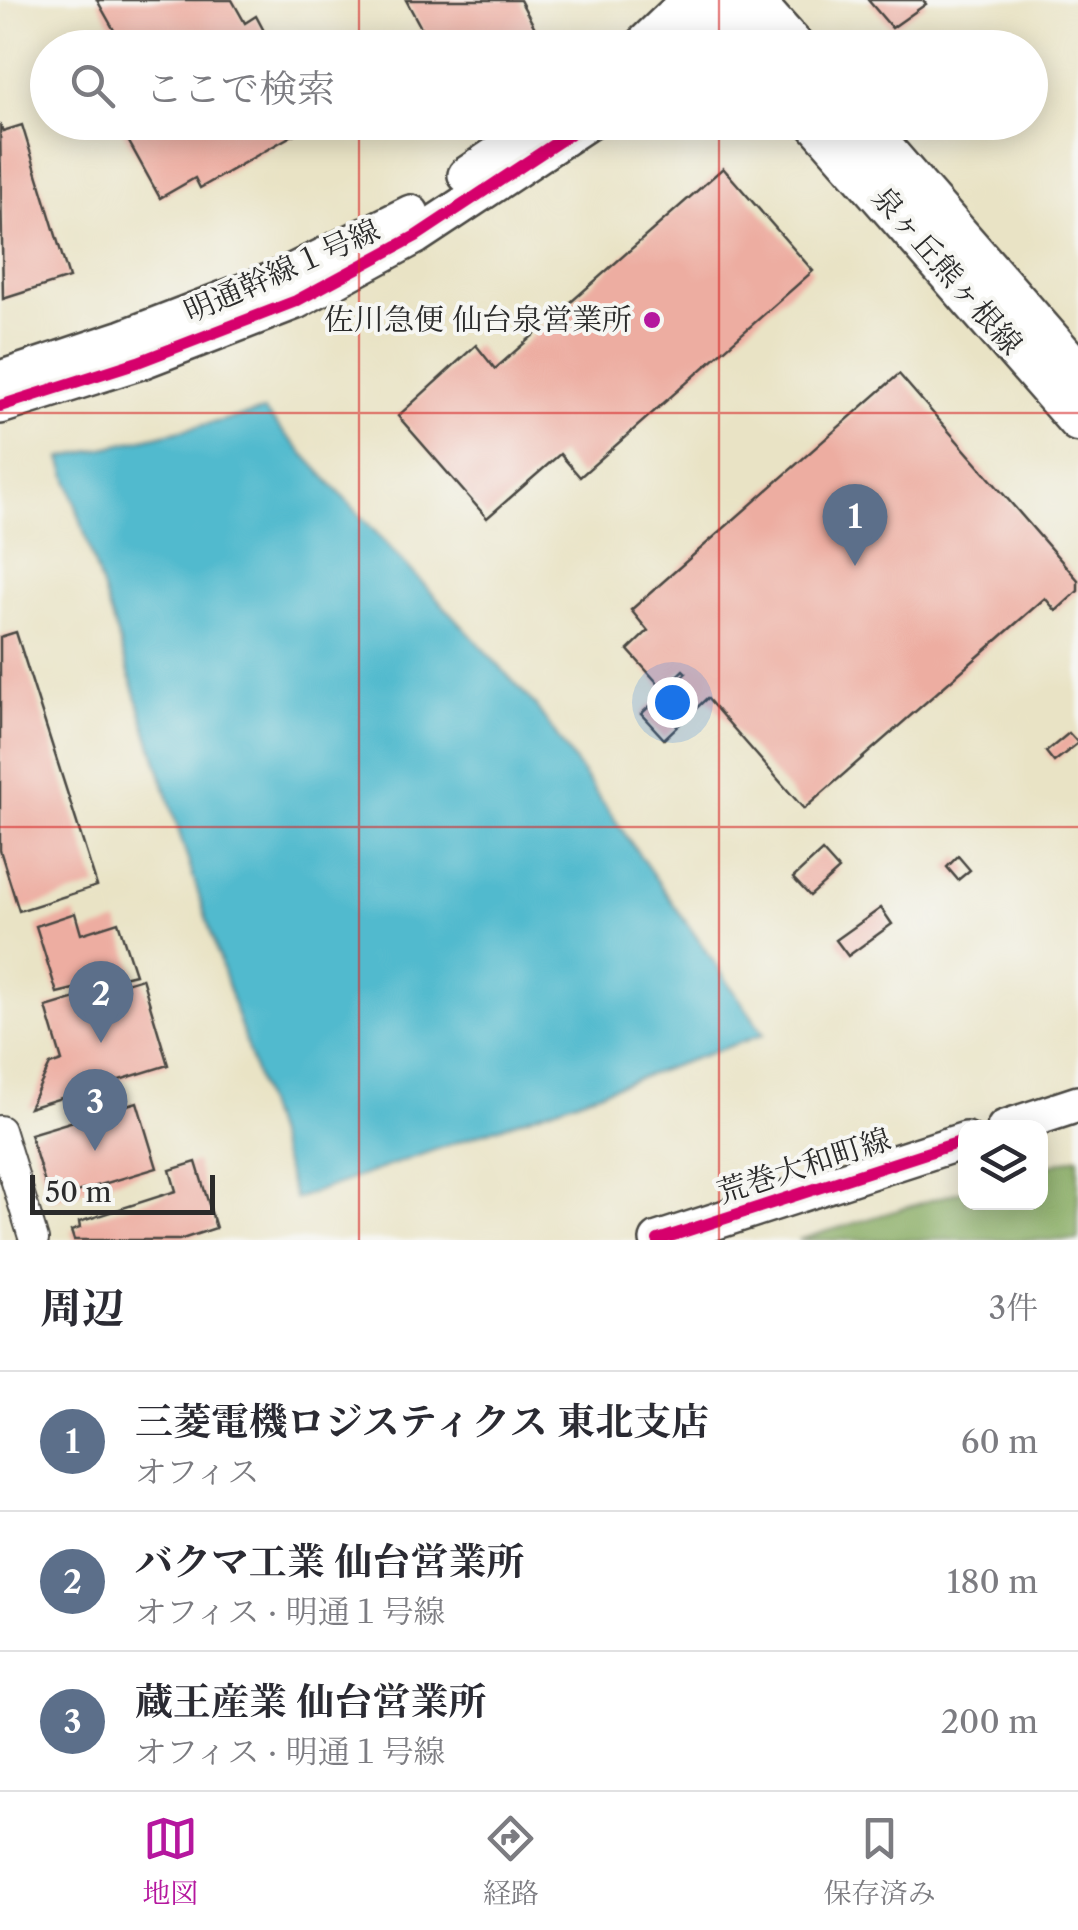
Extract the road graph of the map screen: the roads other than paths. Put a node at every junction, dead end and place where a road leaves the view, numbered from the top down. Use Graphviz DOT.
graph roads {
  1 [pos="720,3"];
  2 [pos="671,30"];
  3 [pos="695,30"];
  4 [pos="738,30"];
  5 [pos="764,30"];
  6 [pos="517,140"];
  7 [pos="561,140"];
  8 [pos="832,140"];
  9 [pos="876,140"];
  10 [pos="1078,372"];
  11 [pos="0,379"];
  12 [pos="0,406"];
  13 [pos="1078,421"];
  14 [pos="1078,1104"];
  15 [pos="1029,1120"];
  16 [pos="0,1130"];
  17 [pos="958,1143"];
  18 [pos="34,1240"];
  19 [pos="658,1240"];
  1 -- 2 [label="street"];
  1 -- 3 [label="street"];
  1 -- 4 [label="main road"];
  1 -- 5 [label="main road"];
  6 -- 11 [label="street, 明通幹線１号線"];
  7 -- 12 [label="street"];
  8 -- 13 [label="main road, 泉ヶ丘熊ヶ根線"];
  9 -- 10 [label="main road, 泉ヶ丘熊ヶ根線"];
  14 -- 15 [label="street"];
  16 -- 18 [label="street"];
  17 -- 19 [label="street, 荒巻大和町線"];
}
